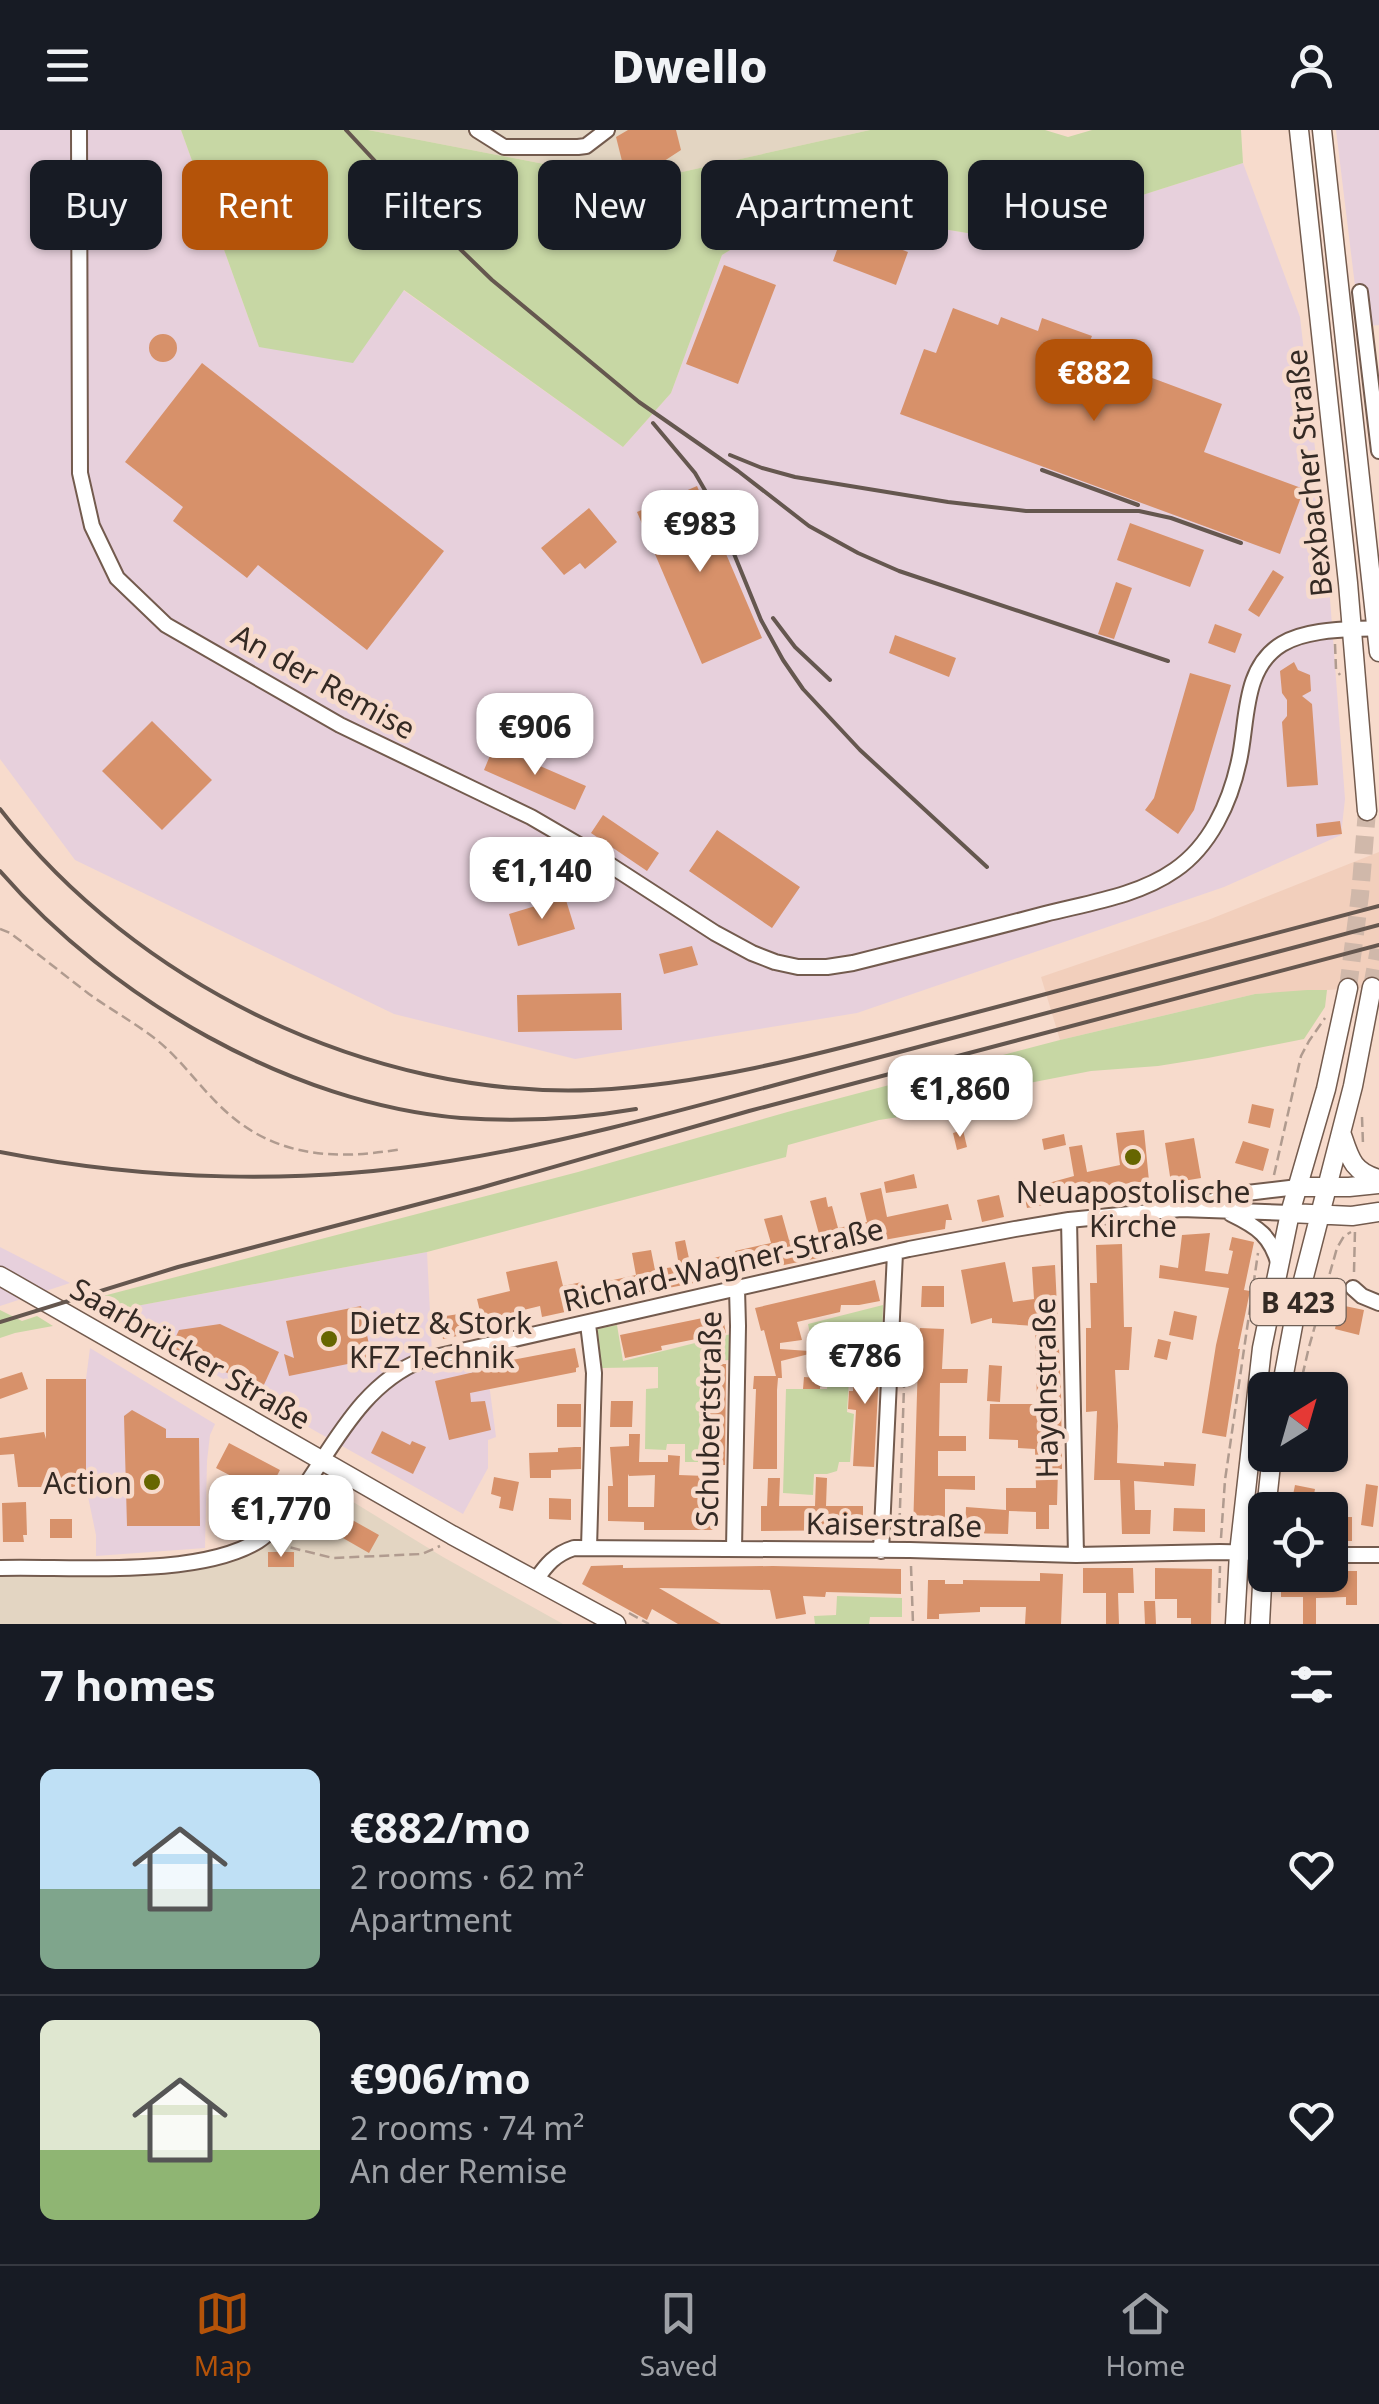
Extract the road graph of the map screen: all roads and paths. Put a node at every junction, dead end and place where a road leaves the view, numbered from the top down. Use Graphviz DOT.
graph roads {
  1 [pos="79,130"];
  2 [pos="477,130"];
  3 [pos="607,130"];
  4 [pos="1299,130"];
  5 [pos="1322,130"];
  6 [pos="1360,292"];
  7 [pos="1379,451"];
  8 [pos="1368,628"];
  9 [pos="1379,652"];
  10 [pos="1367,811"];
  11 [pos="0,928"];
  12 [pos="1372,987"];
  13 [pos="1348,988"];
  14 [pos="1328,1016"];
  15 [pos="1342,1135"];
  16 [pos="402,1149"];
  17 [pos="1278,1157"];
  18 [pos="1379,1182"];
  19 [pos="1298,1187"];
  20 [pos="1328,1187"];
  21 [pos="1181,1210"];
  22 [pos="1226,1211"];
  23 [pos="1290,1212"];
  24 [pos="1379,1212"];
  25 [pos="1320,1215"];
  26 [pos="1069,1220"];
  27 [pos="1355,1228"];
  28 [pos="895,1253"];
  29 [pos="1279,1266"];
  30 [pos="0,1276"];
  31 [pos="1353,1288"];
  32 [pos="737,1290"];
  33 [pos="1379,1302"];
  34 [pos="588,1324"];
  35 [pos="906,1354"];
  36 [pos="1284,1372"];
  37 [pos="321,1460"];
  38 [pos="452,1535"];
  39 [pos="260,1540"];
  40 [pos="589,1548"];
  41 [pos="734,1549"];
  42 [pos="881,1550"];
  43 [pos="904,1550"];
  44 [pos="1239,1553"];
  45 [pos="1248,1553"];
  46 [pos="1348,1554"];
  47 [pos="1379,1555"];
  48 [pos="1076,1556"];
  49 [pos="0,1568"];
  50 [pos="536,1580"];
  51 [pos="1262,1592"];
  52 [pos="617,1616"];
  53 [pos="650,1624"];
  54 [pos="913,1624"];
  55 [pos="1234,1624"];
  56 [pos="1260,1624"];
  1 -- 8 [label="street, An der Remise"];
  2 -- 3 [label="street"];
  4 -- 8 [label="main road, Bexbacher Straße"];
  5 -- 8 [label="main road, Bexbacher Straße"];
  6 -- 7 [label="street"];
  8 -- 9 [label="main road, Bexbacher Straße"];
  8 -- 10 [label="main road, Bexbacher Straße"];
  11 -- 16 [label="path"];
  12 -- 15 [label="main road, B 423"];
  13 -- 19 [label="main road, B 423"];
  14 -- 17 [label="path"];
  15 -- 18 [label="main road"];
  15 -- 20 [label="main road, B 423"];
  18 -- 20 [label="main road"];
  19 -- 20 [label="main road"];
  19 -- 21 [label="street, Richard-Wagner-Straße"];
  19 -- 23 [label="main road, B 423"];
  20 -- 25 [label="main road, B 423"];
  21 -- 22 [label="street, Richard-Wagner-Straße"];
  21 -- 26 [label="street, Richard-Wagner-Straße"];
  22 -- 23 [label="street, Richard-Wagner-Straße"];
  22 -- 29 [label="street"];
  23 -- 25 [label="main road"];
  23 -- 29 [label="main road, B 423"];
  24 -- 25 [label="main road"];
  25 -- 36 [label="main road, B 423"];
  26 -- 28 [label="street, Richard-Wagner-Straße"];
  26 -- 48 [label="street, Haydnstraße"];
  27 -- 31 [label="path"];
  28 -- 32 [label="street, Richard-Wagner-Straße"];
  28 -- 42 [label="street"];
  29 -- 44 [label="main road, B 423"];
  30 -- 37 [label="main road, Saarbrücker Straße"];
  31 -- 33 [label="street"];
  32 -- 34 [label="street, Richard-Wagner-Straße"];
  32 -- 41 [label="street, Schubertstraße"];
  34 -- 37 [label="street, Richard-Wagner-Straße"];
  34 -- 40 [label="street"];
  35 -- 43 [label="path"];
  37 -- 38 [label="main road, Saarbrücker Straße"];
  37 -- 39 [label="street, Richard-Wagner-Straße"];
  38 -- 39 [label="path"];
  38 -- 50 [label="main road, Saarbrücker Straße"];
  39 -- 49 [label="street"];
  40 -- 41 [label="street, Kaiserstraße"];
  40 -- 50 [label="street, Kaiserstraße"];
  41 -- 42 [label="street, Kaiserstraße"];
  42 -- 43 [label="street, Kaiserstraße"];
  43 -- 48 [label="street, Kaiserstraße"];
  43 -- 54 [label="path"];
  44 -- 45 [label="street, Kaiserstraße"];
  44 -- 48 [label="street, Kaiserstraße"];
  44 -- 55 [label="main road, B 423"];
  46 -- 47 [label="street"];
  50 -- 52 [label="main road, Saarbrücker Straße"];
  51 -- 56 [label="main road"];
  52 -- 53 [label="path"];
}
